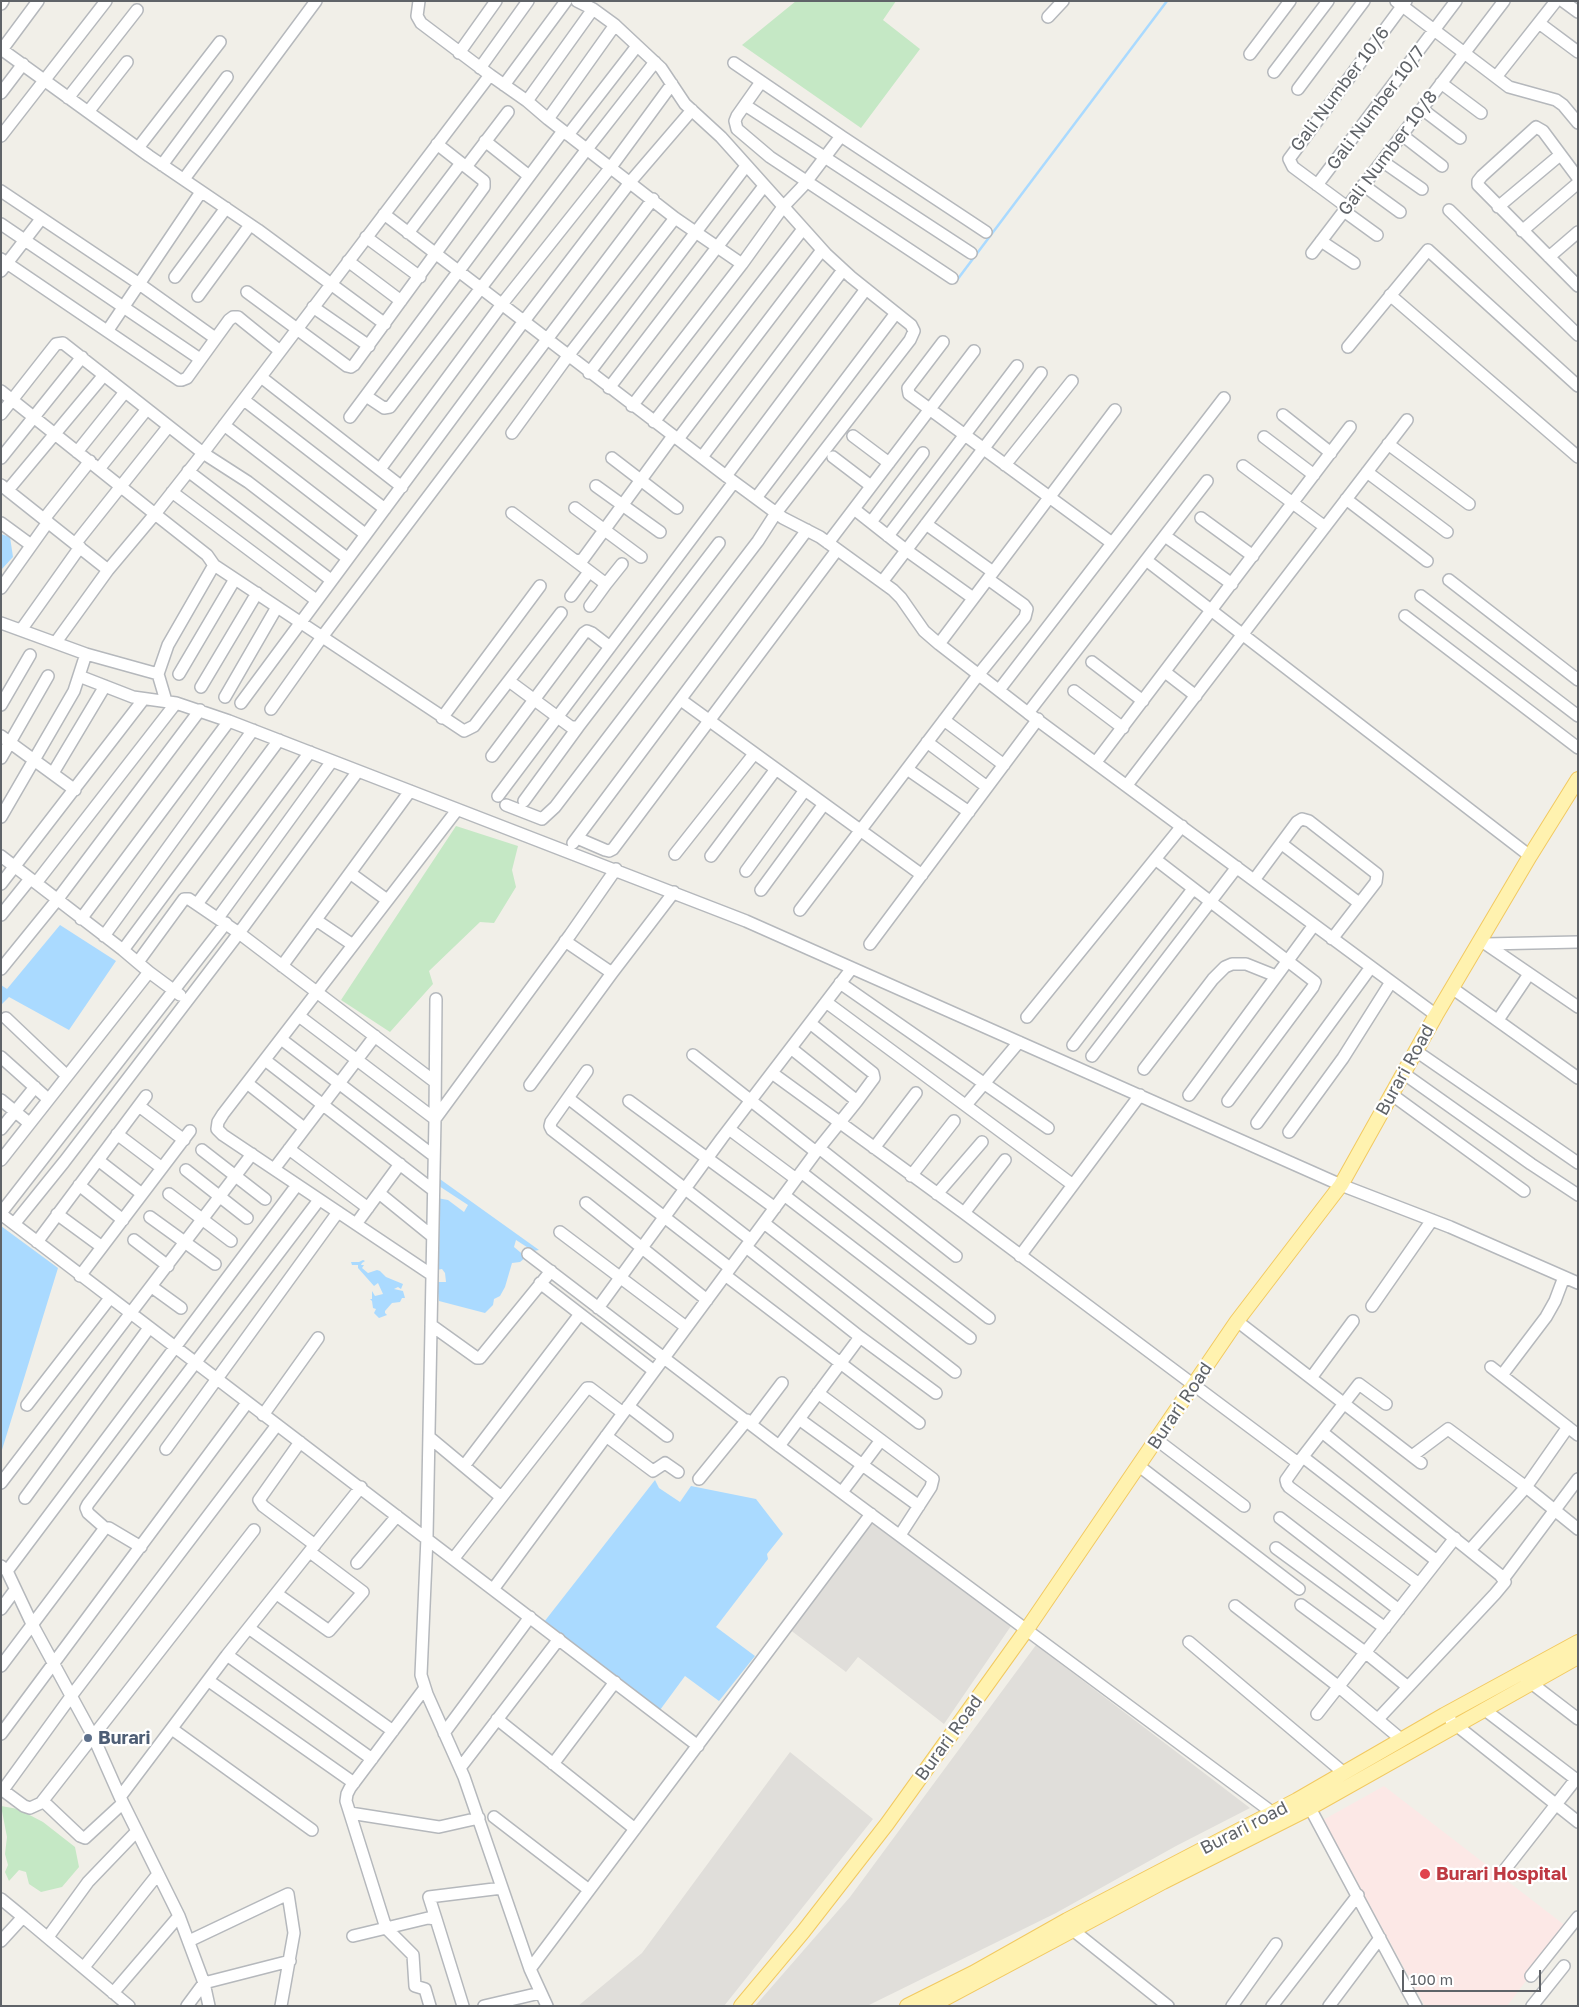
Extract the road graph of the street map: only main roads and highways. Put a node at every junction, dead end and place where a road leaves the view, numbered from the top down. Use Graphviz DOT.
graph roads {
  1 [pos="1575,788"];
  2 [pos="1578,1642"];
  3 [pos="1578,1657"];
  4 [pos="1526,1679"];
  5 [pos="1277,1818"];
  6 [pos="1070,1926"];
  7 [pos="741,2006"];
  8 [pos="907,2006"];
  9 [pos="932,2006"];
  1 -- 7 [label="main road, Burari Road"];
  2 -- 4 [label="main road, Burari road"];
  3 -- 4 [label="main road, Burari road"];
  4 -- 5 [label="main road, Burari road"];
  4 -- 5 [label="main road, Burari road"];
  5 -- 6 [label="main road, Burari road"];
  6 -- 8 [label="main road, Burari road"];
  6 -- 9 [label="main road, Burari road"];
}
